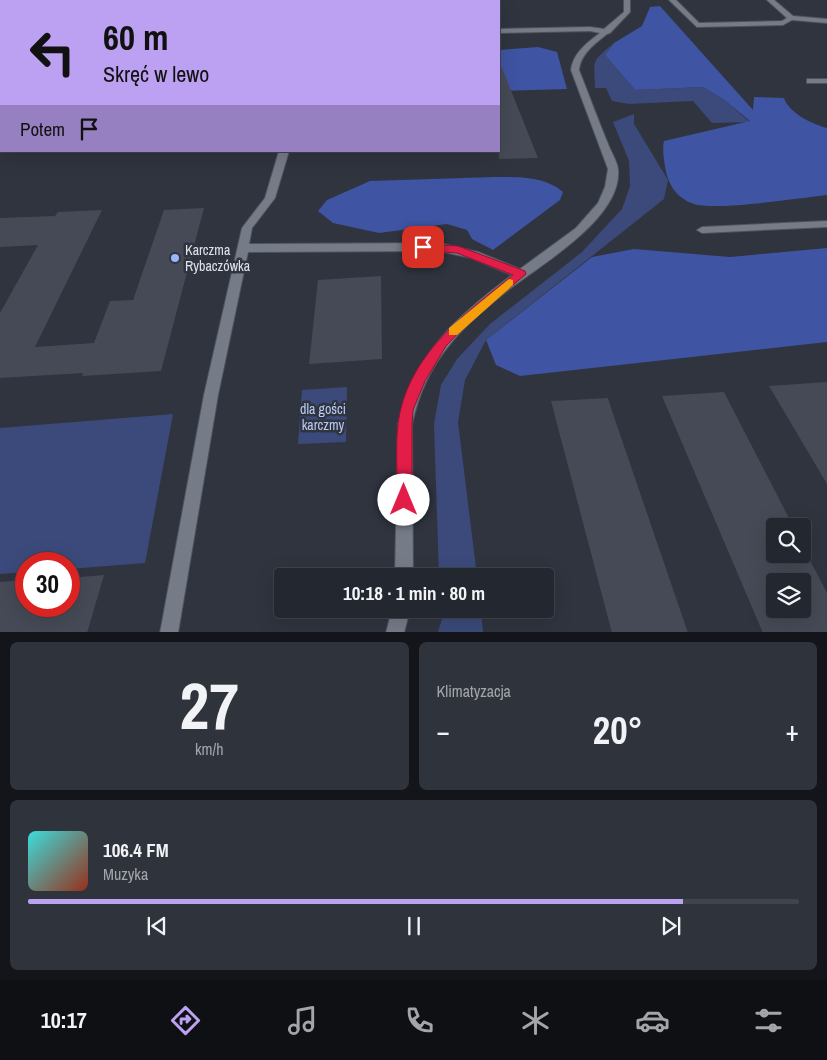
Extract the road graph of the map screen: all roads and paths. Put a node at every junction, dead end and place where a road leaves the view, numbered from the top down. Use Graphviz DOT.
graph roads {
  1 [pos="627,0"];
  2 [pos="672,0"];
  3 [pos="770,0"];
  4 [pos="791,18"];
  5 [pos="827,21"];
  6 [pos="500,31"];
  7 [pos="608,32"];
  8 [pos="810,81"];
  9 [pos="827,81"];
  10 [pos="284,152"];
  11 [pos="827,224"];
  12 [pos="702,230"];
  13 [pos="243,248"];
  14 [pos="521,274"];
  15 [pos="404,568"];
  16 [pos="399,618"];
  17 [pos="168,632"];
  18 [pos="395,632"];
  1 -- 7 [label="street"];
  2 -- 4 [label="street"];
  3 -- 4 [label="street"];
  4 -- 5 [label="street"];
  6 -- 7 [label="street"];
  7 -- 14 [label="street"];
  8 -- 9 [label="street"];
  10 -- 13 [label="street"];
  11 -- 12 [label="street"];
  13 -- 14 [label="street"];
  13 -- 17 [label="street"];
  14 -- 15 [label="street"];
  16 -- 18 [label="street"];
}
